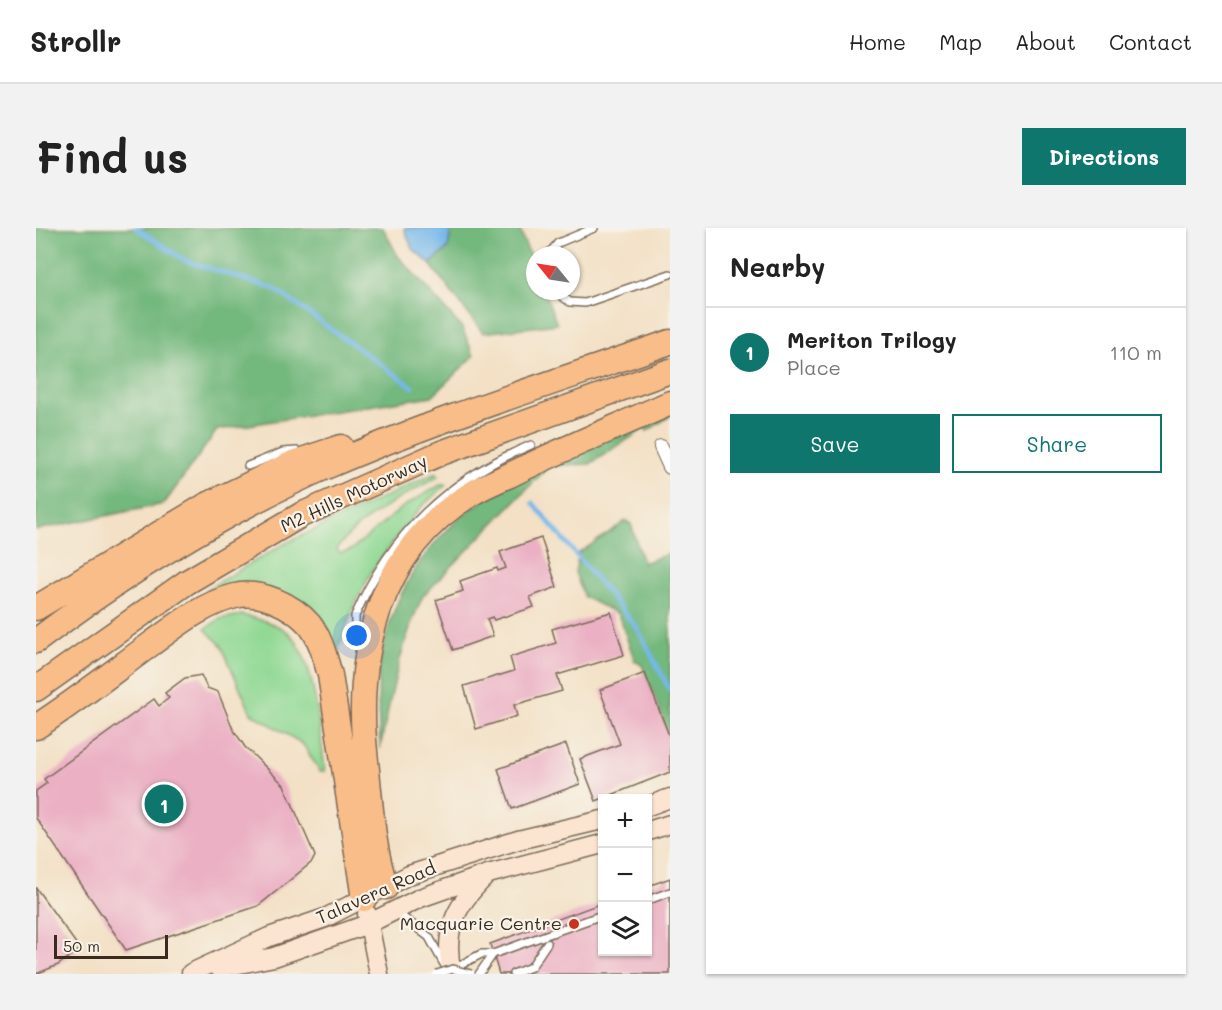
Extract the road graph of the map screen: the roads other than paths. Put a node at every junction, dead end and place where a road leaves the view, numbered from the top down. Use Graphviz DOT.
graph roads {
  1 [pos="594,228"];
  2 [pos="556,246"];
  3 [pos="670,274"];
  4 [pos="567,300"];
  5 [pos="670,342"];
  6 [pos="670,371"];
  7 [pos="670,403"];
  8 [pos="391,440"];
  9 [pos="531,445"];
  10 [pos="661,447"];
  11 [pos="331,448"];
  12 [pos="248,466"];
  13 [pos="670,467"];
  14 [pos="36,608"];
  15 [pos="36,641"];
  16 [pos="366,648"];
  17 [pos="36,689"];
  18 [pos="36,727"];
  19 [pos="670,798"];
  20 [pos="652,805"];
  21 [pos="598,821"];
  22 [pos="670,824"];
  23 [pos="652,830"];
  24 [pos="598,845"];
  25 [pos="488,874"];
  26 [pos="386,887"];
  27 [pos="670,892"];
  28 [pos="364,899"];
  29 [pos="652,899"];
  30 [pos="394,910"];
  31 [pos="598,917"];
  32 [pos="368,924"];
  33 [pos="547,943"];
  34 [pos="493,954"];
  35 [pos="451,972"];
  36 [pos="189,974"];
  37 [pos="379,974"];
  38 [pos="437,974"];
  39 [pos="471,974"];
  40 [pos="479,974"];
  41 [pos="513,974"];
  1 -- 2 [label="lane"];
  3 -- 4 [label="lane"];
  5 -- 8 [label="highway, M2 Hills Motorway"];
  6 -- 17 [label="highway, M2 Hills Motorway"];
  7 -- 16 [label="highway"];
  8 -- 11 [label="highway"];
  8 -- 15 [label="highway, M2 Hills Motorway"];
  9 -- 16 [label="lane"];
  10 -- 13 [label="street"];
  11 -- 12 [label="lane"];
  11 -- 14 [label="highway"];
  16 -- 26 [label="highway"];
  18 -- 28 [label="highway"];
  19 -- 20 [label="main road"];
  21 -- 26 [label="main road, Talavera Road"];
  22 -- 23 [label="main road"];
  24 -- 25 [label="main road, Talavera Road"];
  25 -- 30 [label="main road, Talavera Road"];
  25 -- 35 [label="main road"];
  26 -- 28 [label="main road, Talavera Road"];
  26 -- 30 [label="main road"];
  27 -- 29 [label="lane"];
  28 -- 32 [label="main road"];
  28 -- 36 [label="main road, Talavera Road"];
  30 -- 32 [label="main road, Talavera Road"];
  30 -- 35 [label="lane"];
  31 -- 34 [label="lane"];
  32 -- 36 [label="main road, Talavera Road"];
  32 -- 37 [label="main road"];
  33 -- 41 [label="lane"];
  34 -- 35 [label="lane"];
  34 -- 40 [label="lane"];
  35 -- 38 [label="lane, bridge"];
  35 -- 39 [label="lane, bridge"];
}
